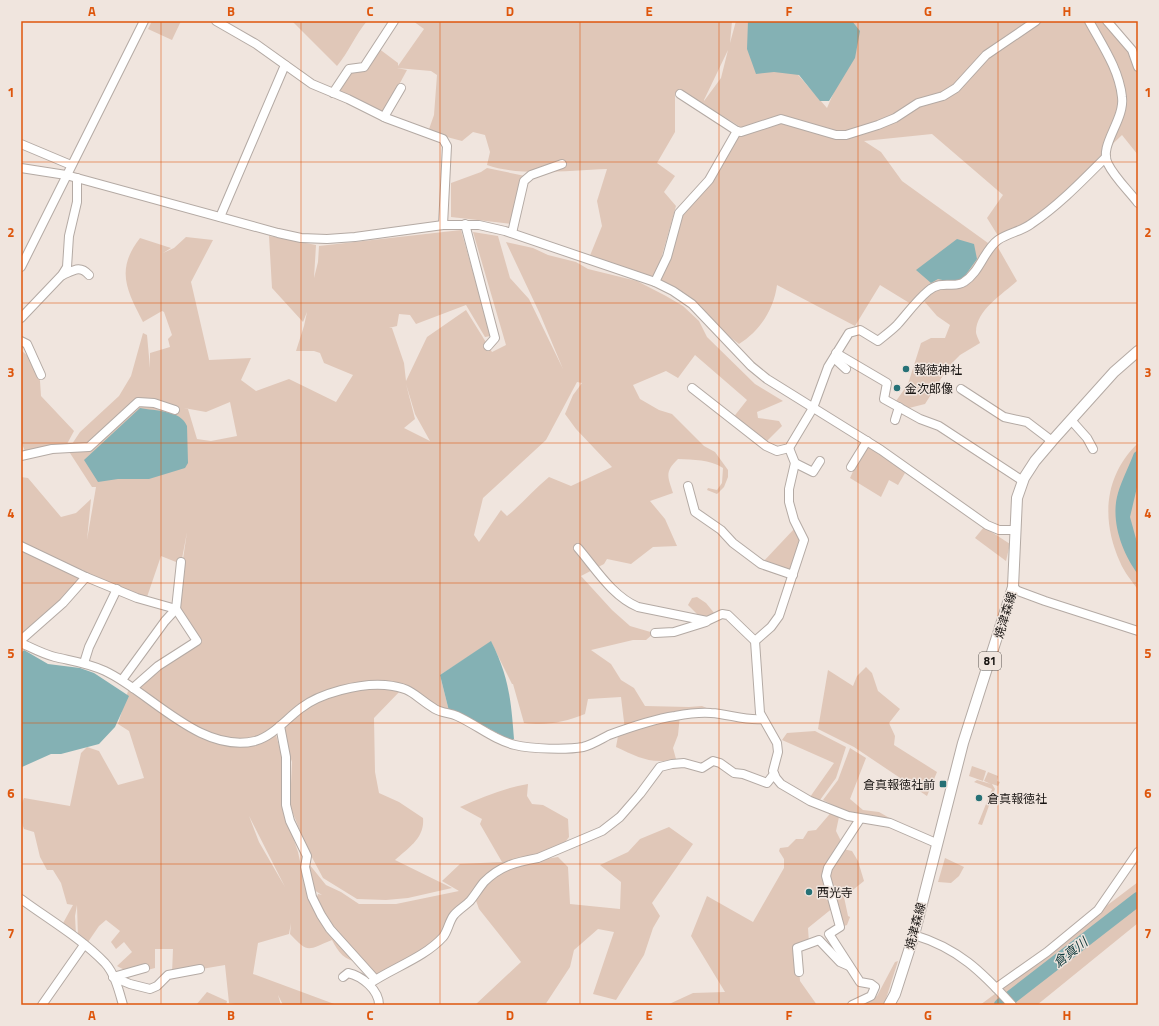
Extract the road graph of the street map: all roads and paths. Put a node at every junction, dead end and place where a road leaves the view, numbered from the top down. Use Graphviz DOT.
graph roads {
  1 [pos="144,21"];
  2 [pos="216,21"];
  3 [pos="394,21"];
  4 [pos="1036,21"];
  5 [pos="1089,21"];
  6 [pos="1107,21"];
  7 [pos="285,65"];
  8 [pos="1138,67"];
  9 [pos="401,88"];
  10 [pos="333,93"];
  11 [pos="680,94"];
  12 [pos="384,117"];
  13 [pos="737,131"];
  14 [pos="21,144"];
  15 [pos="1106,157"];
  16 [pos="562,164"];
  17 [pos="71,165"];
  18 [pos="21,168"];
  19 [pos="66,175"];
  20 [pos="77,178"];
  21 [pos="1138,203"];
  22 [pos="220,217"];
  23 [pos="465,224"];
  24 [pos="444,225"];
  25 [pos="512,233"];
  26 [pos="21,267"];
  27 [pos="62,275"];
  28 [pos="89,275"];
  29 [pos="655,282"];
  30 [pos="21,318"];
  31 [pos="21,341"];
  32 [pos="488,346"];
  33 [pos="1137,354"];
  34 [pos="835,356"];
  35 [pos="846,369"];
  36 [pos="41,375"];
  37 [pos="692,388"];
  38 [pos="962,389"];
  39 [pos="899,407"];
  40 [pos="813,408"];
  41 [pos="175,410"];
  42 [pos="895,420"];
  43 [pos="1071,420"];
  44 [pos="867,441"];
  45 [pos="1052,441"];
  46 [pos="789,448"];
  47 [pos="1093,449"];
  48 [pos="21,456"];
  49 [pos="820,461"];
  50 [pos="795,463"];
  51 [pos="851,467"];
  52 [pos="1023,481"];
  53 [pos="688,486"];
  54 [pos="1016,530"];
  55 [pos="21,546"];
  56 [pos="578,548"];
  57 [pos="181,562"];
  58 [pos="793,575"];
  59 [pos="86,578"];
  60 [pos="1013,587"];
  61 [pos="117,589"];
  62 [pos="176,609"];
  63 [pos="707,621"];
  64 [pos="1138,631"];
  65 [pos="655,633"];
  66 [pos="21,640"];
  67 [pos="755,641"];
  68 [pos="21,643"];
  69 [pos="84,663"];
  70 [pos="122,680"];
  71 [pos="133,688"];
  72 [pos="763,719"];
  73 [pos="280,726"];
  74 [pos="774,774"];
  75 [pos="860,819"];
  76 [pos="936,843"];
  77 [pos="1138,852"];
  78 [pos="21,899"];
  79 [pos="914,935"];
  80 [pos="84,945"];
  81 [pos="850,966"];
  82 [pos="145,968"];
  83 [pos="200,969"];
  84 [pos="799,972"];
  85 [pos="113,977"];
  86 [pos="343,977"];
  87 [pos="372,982"];
  88 [pos="996,988"];
  89 [pos="42,1005"];
  90 [pos="123,1005"];
  91 [pos="379,1005"];
  92 [pos="852,1005"];
  93 [pos="889,1005"];
  94 [pos="1012,1005"];
  1 -- 17 [label="street"];
  2 -- 7 [label="street"];
  3 -- 10 [label="street"];
  4 -- 13 [label="street"];
  5 -- 15 [label="street"];
  6 -- 8 [label="street"];
  7 -- 10 [label="street"];
  7 -- 22 [label="street"];
  9 -- 12 [label="street"];
  10 -- 12 [label="street"];
  11 -- 13 [label="street"];
  12 -- 24 [label="street"];
  13 -- 29 [label="street"];
  14 -- 17 [label="street"];
  15 -- 21 [label="street"];
  15 -- 34 [label="street"];
  16 -- 25 [label="street"];
  17 -- 19 [label="street"];
  18 -- 19 [label="street"];
  19 -- 20 [label="street"];
  19 -- 26 [label="street"];
  20 -- 22 [label="street"];
  20 -- 27 [label="street"];
  22 -- 24 [label="street"];
  23 -- 24 [label="street"];
  23 -- 25 [label="street"];
  23 -- 32 [label="street"];
  25 -- 29 [label="street"];
  27 -- 28 [label="street"];
  27 -- 30 [label="street"];
  29 -- 40 [label="street"];
  31 -- 36 [label="street"];
  33 -- 43 [label="main road, 焼津森線 / 81"];
  34 -- 35 [label="street"];
  34 -- 39 [label="street"];
  34 -- 40 [label="street"];
  37 -- 46 [label="street"];
  38 -- 45 [label="street"];
  39 -- 42 [label="street"];
  39 -- 52 [label="street"];
  40 -- 44 [label="street"];
  40 -- 46 [label="street"];
  41 -- 48 [label="street"];
  43 -- 45 [label="main road, 焼津森線 / 81"];
  43 -- 47 [label="street"];
  44 -- 51 [label="street"];
  44 -- 54 [label="street"];
  45 -- 52 [label="main road, 焼津森線 / 81"];
  46 -- 50 [label="street"];
  49 -- 50 [label="street"];
  50 -- 58 [label="street"];
  52 -- 54 [label="main road, 焼津森線 / 81"];
  53 -- 58 [label="street"];
  54 -- 60 [label="main road, 焼津森線 / 81"];
  55 -- 59 [label="street"];
  56 -- 63 [label="street"];
  57 -- 62 [label="street"];
  58 -- 67 [label="street"];
  59 -- 61 [label="street"];
  59 -- 66 [label="street"];
  60 -- 64 [label="street"];
  60 -- 76 [label="main road, 焼津森線 / 81"];
  61 -- 62 [label="street"];
  61 -- 69 [label="street"];
  62 -- 70 [label="street"];
  62 -- 71 [label="street"];
  63 -- 65 [label="street"];
  63 -- 67 [label="street"];
  67 -- 72 [label="street"];
  68 -- 69 [label="street"];
  69 -- 70 [label="street"];
  70 -- 71 [label="street"];
  71 -- 73 [label="street"];
  72 -- 73 [label="street"];
  72 -- 74 [label="street"];
  73 -- 87 [label="street"];
  74 -- 75 [label="street"];
  74 -- 87 [label="street"];
  75 -- 76 [label="street"];
  75 -- 81 [label="street"];
  76 -- 79 [label="main road, 焼津森線 / 81"];
  77 -- 88 [label="street"];
  78 -- 80 [label="street"];
  79 -- 88 [label="street"];
  79 -- 93 [label="main road, 焼津森線 / 81"];
  80 -- 85 [label="street"];
  80 -- 89 [label="street"];
  81 -- 84 [label="street"];
  81 -- 92 [label="street"];
  82 -- 85 [label="street"];
  83 -- 85 [label="street"];
  85 -- 90 [label="street"];
  86 -- 87 [label="street"];
  87 -- 91 [label="street"];
  88 -- 94 [label="street"];
}
